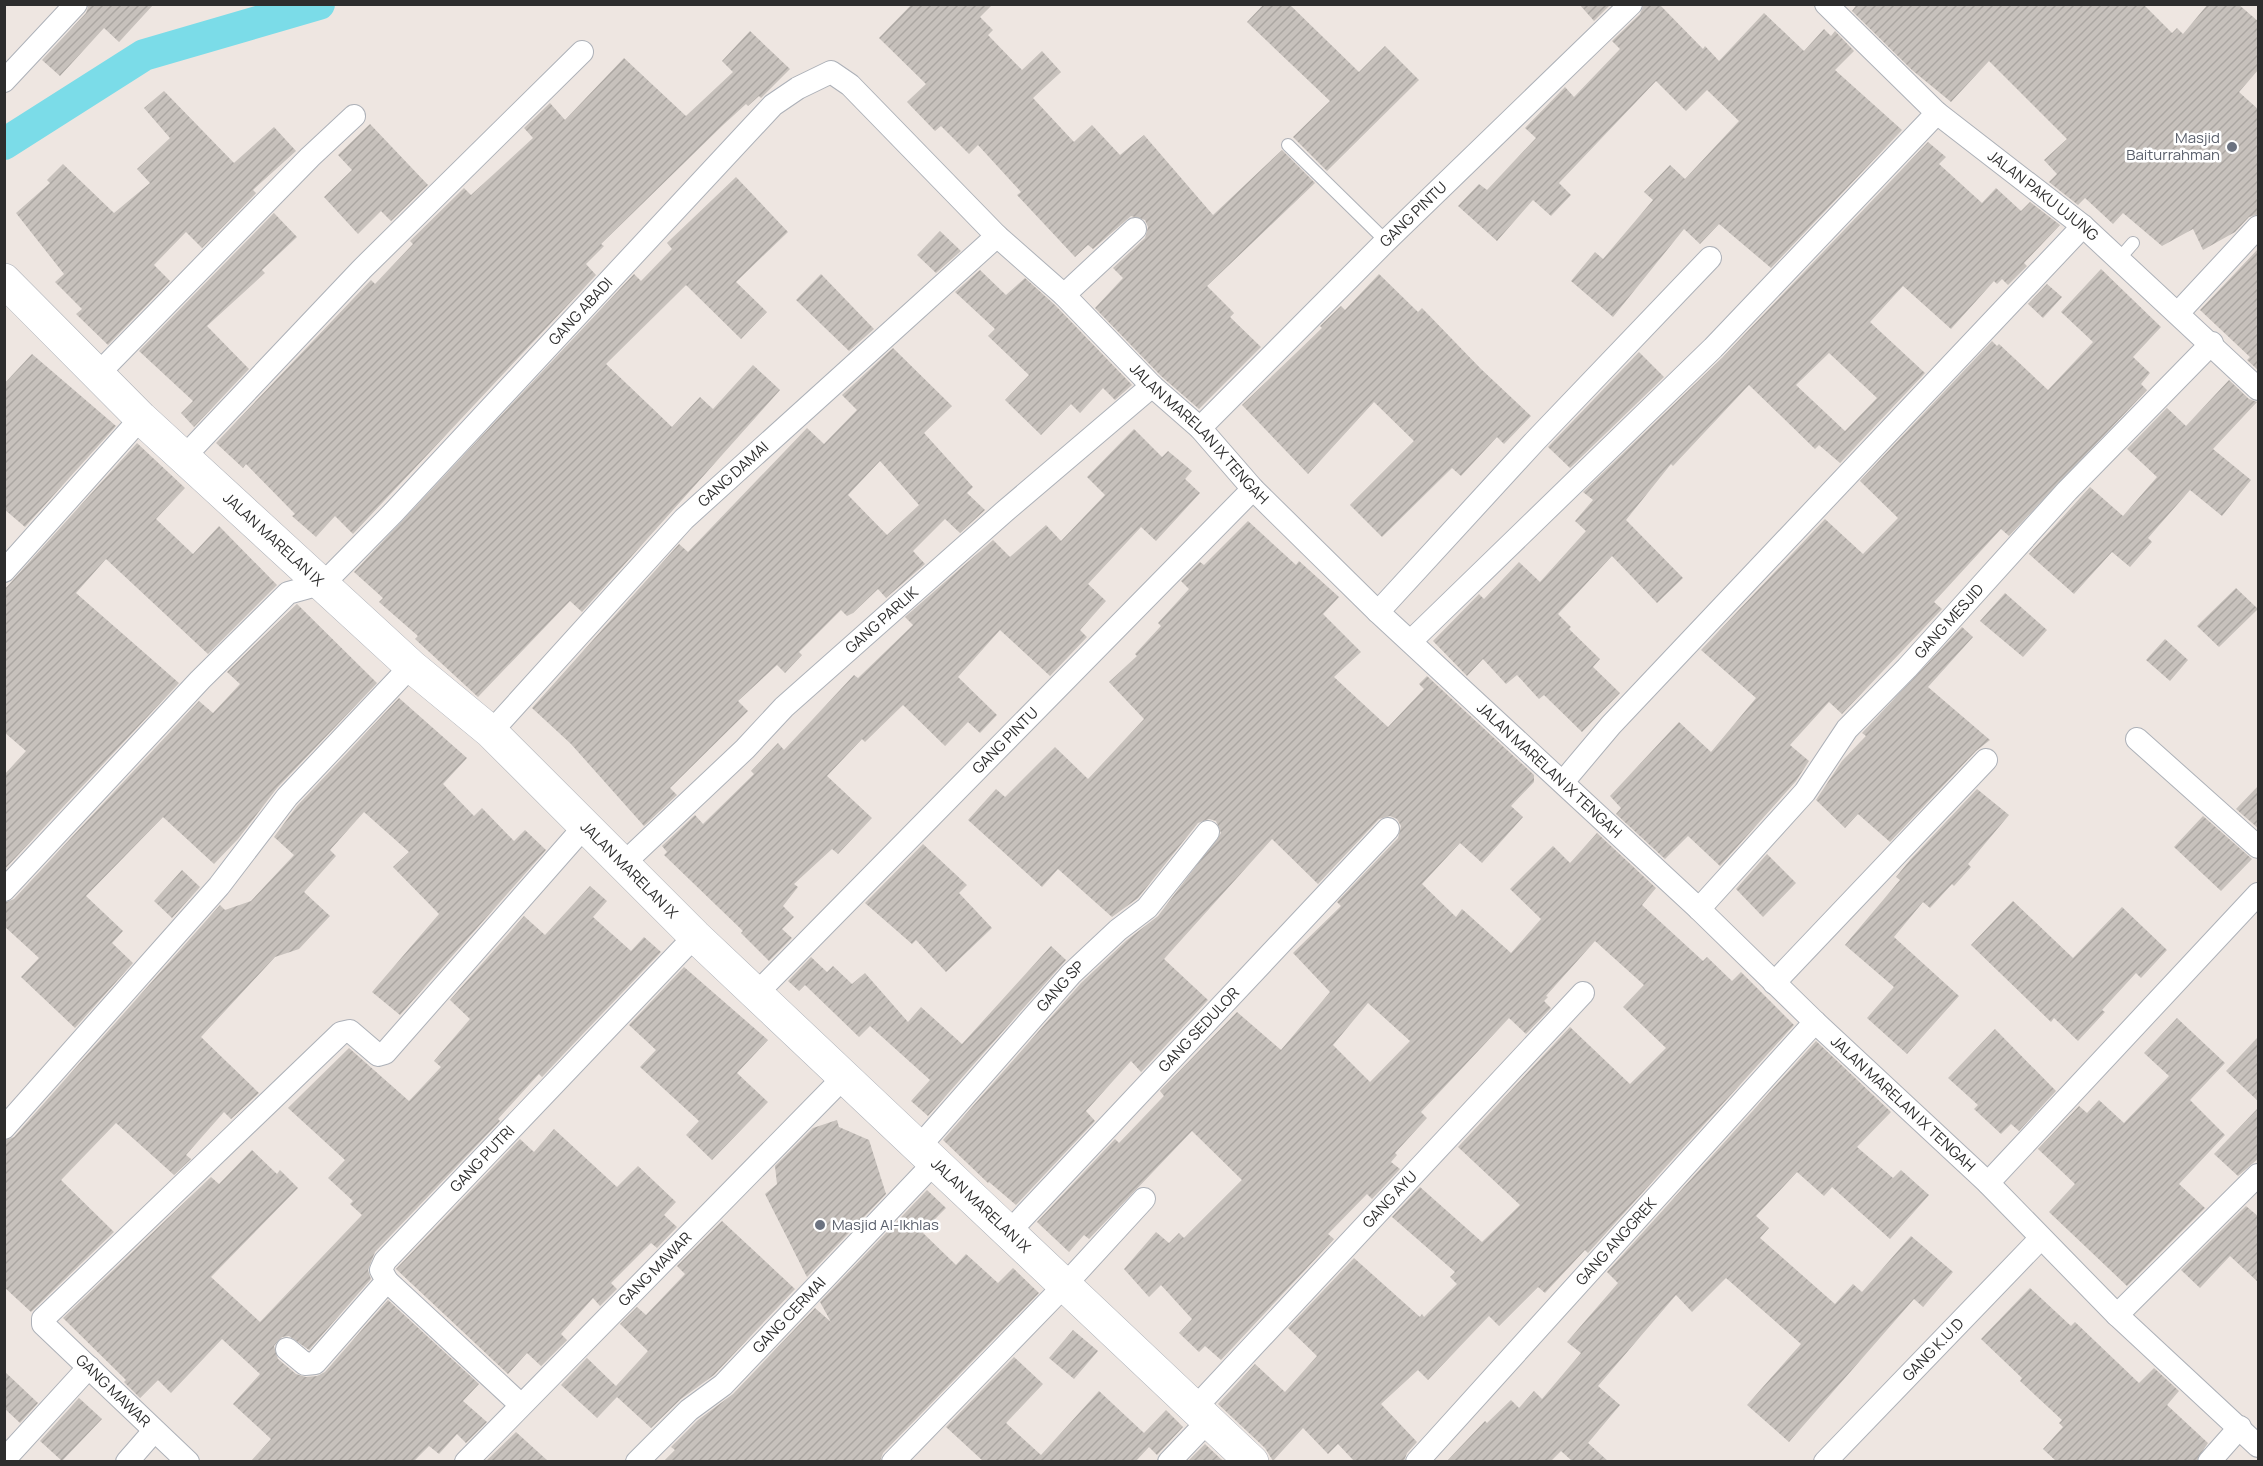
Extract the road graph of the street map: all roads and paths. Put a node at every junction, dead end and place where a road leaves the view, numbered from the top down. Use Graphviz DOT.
graph roads {
  1 [pos="76,4"];
  2 [pos="1631,4"];
  3 [pos="1826,4"];
  4 [pos="582,52"];
  5 [pos="4,81"];
  6 [pos="850,85"];
  7 [pos="1937,112"];
  8 [pos="354,116"];
  9 [pos="1288,145"];
  10 [pos="2083,226"];
  11 [pos="2259,226"];
  12 [pos="1136,230"];
  13 [pos="997,236"];
  14 [pos="1386,242"];
  15 [pos="1710,258"];
  16 [pos="4,280"];
  17 [pos="1064,295"];
  18 [pos="2179,312"];
  19 [pos="2212,343"];
  20 [pos="98,374"];
  21 [pos="1152,386"];
  22 [pos="2259,389"];
  23 [pos="141,418"];
  24 [pos="1200,428"];
  25 [pos="184,457"];
  26 [pos="1253,489"];
  27 [pos="4,571"];
  28 [pos="324,583"];
  29 [pos="1378,612"];
  30 [pos="1411,641"];
  31 [pos="411,666"];
  32 [pos="491,732"];
  33 [pos="2137,739"];
  34 [pos="1986,760"];
  35 [pos="1563,782"];
  36 [pos="584,827"];
  37 [pos="1388,829"];
  38 [pos="1208,832"];
  39 [pos="2259,847"];
  40 [pos="622,865"];
  41 [pos="4,890"];
  42 [pos="2259,894"];
  43 [pos="1699,909"];
  44 [pos="695,936"];
  45 [pos="1774,983"];
  46 [pos="757,993"];
  47 [pos="1583,993"];
  48 [pos="1815,1022"];
  49 [pos="844,1077"];
  50 [pos="4,1128"];
  51 [pos="927,1154"];
  52 [pos="2259,1175"];
  53 [pos="1988,1183"];
  54 [pos="1144,1199"];
  55 [pos="1010,1231"];
  56 [pos="2041,1238"];
  57 [pos="387,1281"];
  58 [pos="1066,1284"];
  59 [pos="2117,1315"];
  60 [pos="287,1349"];
  61 [pos="89,1367"];
  62 [pos="522,1405"];
  63 [pos="1203,1414"];
  64 [pos="2240,1427"];
  65 [pos="154,1431"];
  66 [pos="2259,1446"];
  67 [pos="4,1460"];
  68 [pos="128,1461"];
  69 [pos="188,1461"];
  70 [pos="466,1461"];
  71 [pos="637,1461"];
  72 [pos="893,1461"];
  73 [pos="1169,1461"];
  74 [pos="1252,1461"];
  75 [pos="1417,1461"];
  76 [pos="1826,1461"];
  77 [pos="2209,1461"];
  1 -- 5 [label="street"];
  2 -- 14 [label="street, GANG PINTU"];
  3 -- 7 [label="street, JALAN PAKU UJUNG"];
  4 -- 25 [label="street"];
  6 -- 13 [label="street, JALAN MARELAN IX TENGAH"];
  6 -- 28 [label="street, GANG ABADI"];
  7 -- 10 [label="street, JALAN PAKU UJUNG"];
  7 -- 30 [label="street"];
  8 -- 20 [label="street"];
  9 -- 14 [label="lane"];
  10 -- 18 [label="street, JALAN PAKU UJUNG"];
  10 -- 35 [label="street"];
  11 -- 18 [label="street"];
  12 -- 17 [label="street"];
  13 -- 17 [label="street, JALAN MARELAN IX TENGAH"];
  13 -- 32 [label="street, GANG DAMAI"];
  14 -- 24 [label="street, GANG PINTU"];
  15 -- 29 [label="street"];
  16 -- 20 [label="main road, JALAN MARELAN IX"];
  17 -- 21 [label="street, JALAN MARELAN IX TENGAH"];
  18 -- 19 [label="street, JALAN PAKU UJUNG"];
  19 -- 22 [label="street, JALAN PAKU UJUNG"];
  19 -- 43 [label="street, GANG MESJID"];
  20 -- 23 [label="main road, JALAN MARELAN IX"];
  21 -- 24 [label="street, JALAN MARELAN IX TENGAH"];
  21 -- 40 [label="street, GANG PARLIK"];
  23 -- 25 [label="main road, JALAN MARELAN IX"];
  23 -- 27 [label="street"];
  24 -- 26 [label="street, JALAN MARELAN IX TENGAH"];
  25 -- 28 [label="main road, JALAN MARELAN IX"];
  26 -- 29 [label="street, JALAN MARELAN IX TENGAH"];
  26 -- 46 [label="street, GANG PINTU"];
  28 -- 31 [label="main road, JALAN MARELAN IX"];
  28 -- 41 [label="street"];
  29 -- 30 [label="street, JALAN MARELAN IX TENGAH"];
  30 -- 35 [label="street, JALAN MARELAN IX TENGAH"];
  31 -- 32 [label="main road, JALAN MARELAN IX"];
  31 -- 50 [label="street"];
  32 -- 36 [label="main road, JALAN MARELAN IX"];
  33 -- 39 [label="street"];
  34 -- 45 [label="street"];
  35 -- 43 [label="street, JALAN MARELAN IX TENGAH"];
  36 -- 40 [label="main road, JALAN MARELAN IX"];
  36 -- 61 [label="street, GANG MAWAR"];
  37 -- 55 [label="street, GANG SEDULOR"];
  38 -- 51 [label="street, GANG SP"];
  40 -- 44 [label="main road, JALAN MARELAN IX"];
  42 -- 53 [label="street"];
  43 -- 45 [label="street, JALAN MARELAN IX TENGAH"];
  44 -- 46 [label="main road, JALAN MARELAN IX"];
  44 -- 57 [label="street, GANG PUTRI"];
  45 -- 48 [label="street, JALAN MARELAN IX TENGAH"];
  46 -- 49 [label="main road, JALAN MARELAN IX"];
  47 -- 63 [label="street, GANG AYU"];
  48 -- 53 [label="street, JALAN MARELAN IX TENGAH"];
  48 -- 75 [label="street, GANG ANGGREK"];
  49 -- 51 [label="main road, JALAN MARELAN IX"];
  49 -- 62 [label="street, GANG MAWAR"];
  51 -- 55 [label="main road, JALAN MARELAN IX"];
  51 -- 71 [label="street, GANG CERMAI"];
  52 -- 59 [label="street"];
  53 -- 56 [label="street, JALAN MARELAN IX TENGAH"];
  54 -- 58 [label="street"];
  55 -- 58 [label="main road, JALAN MARELAN IX"];
  56 -- 59 [label="street, JALAN MARELAN IX TENGAH"];
  56 -- 76 [label="street, GANG K.U.D"];
  57 -- 60 [label="street"];
  57 -- 62 [label="street"];
  58 -- 63 [label="main road, JALAN MARELAN IX"];
  58 -- 72 [label="street"];
  59 -- 64 [label="street, JALAN MARELAN IX TENGAH"];
  61 -- 65 [label="street, GANG MAWAR"];
  61 -- 67 [label="street"];
  62 -- 70 [label="street, GANG MAWAR"];
  63 -- 73 [label="street, GANG AYU"];
  63 -- 74 [label="main road, JALAN MARELAN IX"];
  64 -- 66 [label="street, JALAN MARELAN IX TENGAH"];
  64 -- 77 [label="street"];
  65 -- 68 [label="street"];
  65 -- 69 [label="street, GANG MAWAR"];
}
